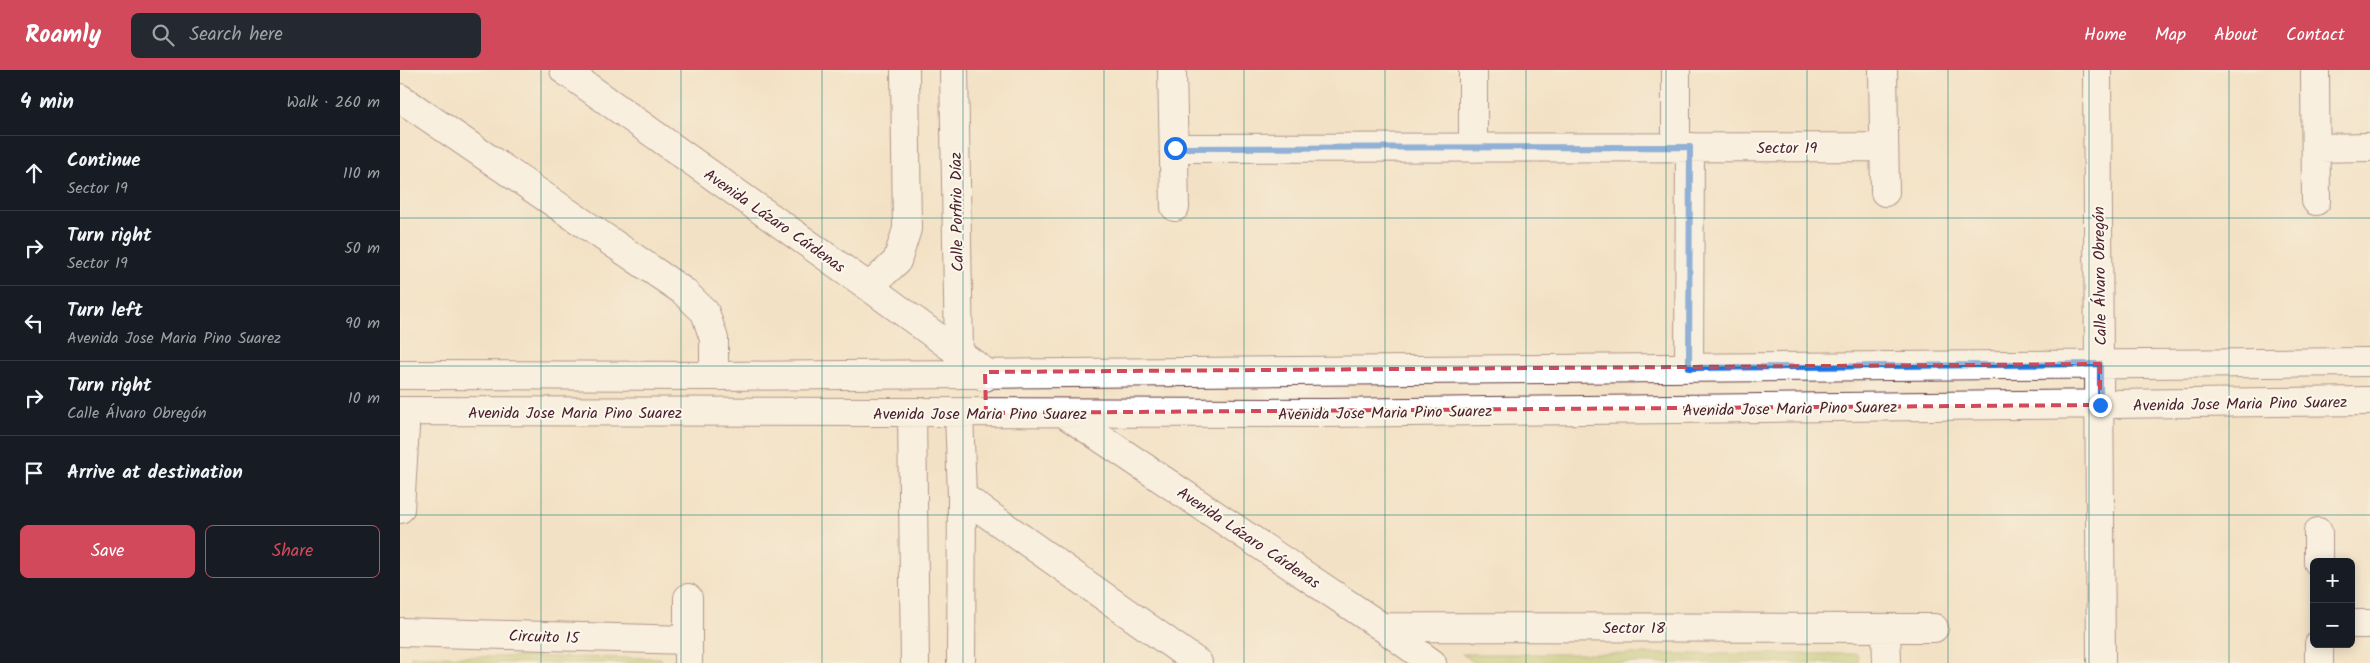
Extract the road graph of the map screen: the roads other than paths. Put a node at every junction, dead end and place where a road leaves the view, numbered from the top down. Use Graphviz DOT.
graph roads {
  1 [pos="564,70"];
  2 [pos="905,70"];
  3 [pos="954,70"];
  4 [pos="1172,70"];
  5 [pos="1473,70"];
  6 [pos="1676,70"];
  7 [pos="1883,70"];
  8 [pos="2097,70"];
  9 [pos="2315,70"];
  10 [pos="400,98"];
  11 [pos="1683,147"];
  12 [pos="1884,147"];
  13 [pos="2370,147"];
  14 [pos="1175,148"];
  15 [pos="1473,148"];
  16 [pos="2316,148"];
  17 [pos="1885,192"];
  18 [pos="2316,201"];
  19 [pos="1175,207"];
  20 [pos="870,287"];
  21 [pos="959,353"];
  22 [pos="2370,362"];
  23 [pos="2100,364"];
  24 [pos="1689,368"];
  25 [pos="985,372"];
  26 [pos="1327,372"];
  27 [pos="400,375"];
  28 [pos="714,376"];
  29 [pos="2370,401"];
  30 [pos="2100,405"];
  31 [pos="403,411"];
  32 [pos="959,412"];
  33 [pos="912,413"];
  34 [pos="986,413"];
  35 [pos="1325,413"];
  36 [pos="1065,414"];
  37 [pos="962,496"];
  38 [pos="400,509"];
  39 [pos="2318,532"];
  40 [pos="2318,558"];
  41 [pos="688,598"];
  42 [pos="2355,624"];
  43 [pos="2370,624"];
  44 [pos="1382,627"];
  45 [pos="1886,628"];
  46 [pos="1934,628"];
  47 [pos="400,632"];
  48 [pos="2319,648"];
  49 [pos="688,651"];
  50 [pos="1186,659"];
  51 [pos="915,663"];
  52 [pos="961,663"];
  53 [pos="1432,663"];
  54 [pos="1886,663"];
  55 [pos="2101,663"];
  56 [pos="2319,663"];
  1 -- 20 [label="street, Avenida Lázaro Cárdenas"];
  2 -- 20 [label="street"];
  3 -- 21 [label="street, Calle Porfirio Díaz"];
  4 -- 14 [label="street"];
  5 -- 15 [label="street"];
  6 -- 11 [label="street"];
  7 -- 12 [label="street"];
  8 -- 23 [label="street, Calle Álvaro Obregón"];
  9 -- 16 [label="street"];
  10 -- 28 [label="street"];
  11 -- 12 [label="street, Sector 19"];
  11 -- 15 [label="street, Sector 19"];
  11 -- 24 [label="street"];
  12 -- 17 [label="street"];
  13 -- 16 [label="street"];
  14 -- 15 [label="street, Sector 19"];
  14 -- 19 [label="street"];
  16 -- 18 [label="street"];
  20 -- 21 [label="street, Avenida Lázaro Cárdenas"];
  21 -- 25 [label="street, Avenida Lázaro Cárdenas"];
  22 -- 23 [label="street"];
  23 -- 24 [label="street"];
  23 -- 30 [label="street, Calle Álvaro Obregón"];
  24 -- 26 [label="street"];
  25 -- 26 [label="street"];
  25 -- 28 [label="street"];
  25 -- 34 [label="street"];
  26 -- 35 [label="street"];
  27 -- 28 [label="street"];
  29 -- 30 [label="street, Avenida Jose Maria Pino Suarez"];
  30 -- 35 [label="street, Avenida Jose Maria Pino Suarez"];
  30 -- 55 [label="street, Calle Álvaro Obregón"];
  31 -- 33 [label="street, Avenida Jose Maria Pino Suarez"];
  31 -- 38 [label="street"];
  32 -- 33 [label="street, Avenida Jose Maria Pino Suarez"];
  32 -- 34 [label="street, Avenida Jose Maria Pino Suarez"];
  32 -- 37 [label="street"];
  33 -- 51 [label="street"];
  34 -- 36 [label="street, Avenida Jose Maria Pino Suarez"];
  35 -- 36 [label="street, Avenida Jose Maria Pino Suarez"];
  36 -- 44 [label="street, Avenida Lázaro Cárdenas"];
  37 -- 50 [label="street"];
  37 -- 52 [label="street"];
  39 -- 40 [label="street"];
  41 -- 49 [label="street"];
  42 -- 43 [label="street"];
  44 -- 45 [label="street, Sector 18"];
  44 -- 53 [label="street, Avenida Lázaro Cárdenas"];
  45 -- 46 [label="street, Sector 18"];
  45 -- 54 [label="street"];
  47 -- 49 [label="street, Circuito 15"];
  48 -- 56 [label="street"];
}
